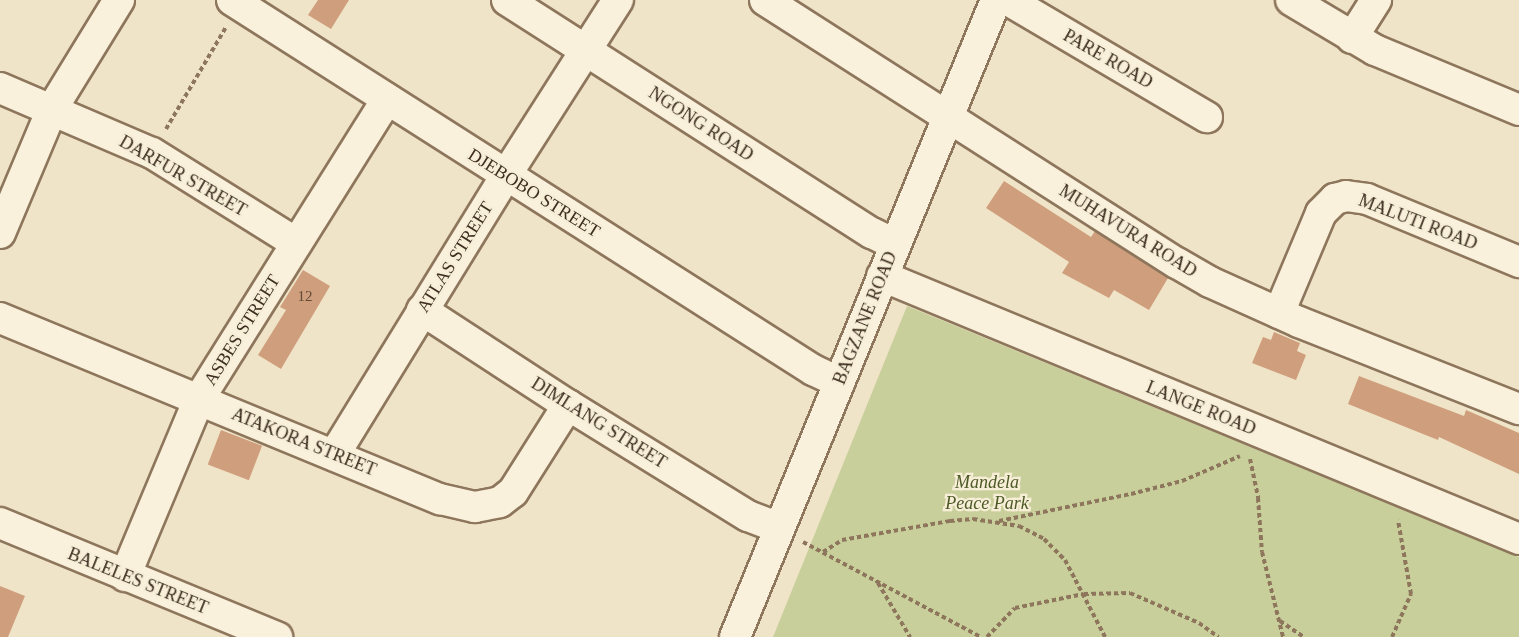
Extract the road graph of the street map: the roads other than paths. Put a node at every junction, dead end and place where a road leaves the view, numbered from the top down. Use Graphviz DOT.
graph roads {
  1 [pos="119,0"];
  2 [pos="507,0"];
  3 [pos="618,0"];
  4 [pos="765,0"];
  5 [pos="996,0"];
  6 [pos="1008,0"];
  7 [pos="1291,0"];
  8 [pos="1376,0"];
  9 [pos="249,5"];
  10 [pos="1352,38"];
  11 [pos="586,50"];
  12 [pos="0,88"];
  13 [pos="387,99"];
  14 [pos="52,109"];
  15 [pos="1519,110"];
  16 [pos="948,116"];
  17 [pos="1208,117"];
  18 [pos="506,175"];
  19 [pos="0,233"];
  20 [pos="296,243"];
  21 [pos="895,244"];
  22 [pos="1519,262"];
  23 [pos="882,276"];
  24 [pos="422,310"];
  25 [pos="1279,313"];
  26 [pos="0,318"];
  27 [pos="839,382"];
  28 [pos="199,399"];
  29 [pos="568,405"];
  30 [pos="1519,409"];
  31 [pos="334,454"];
  32 [pos="0,523"];
  33 [pos="779,528"];
  34 [pos="1519,539"];
  35 [pos="125,576"];
  36 [pos="277,637"];
  37 [pos="735,637"];
  1 -- 14 [label="street"];
  2 -- 11 [label="street, NGONG ROAD"];
  3 -- 11 [label="street, ATLAS STREET"];
  4 -- 16 [label="street, MUHAVURA ROAD"];
  5 -- 16 [label="street, BAGZANE ROAD"];
  6 -- 17 [label="street, PARE ROAD"];
  7 -- 10 [label="street"];
  8 -- 10 [label="street"];
  9 -- 13 [label="street, DJEBOBO STREET"];
  10 -- 15 [label="street"];
  11 -- 18 [label="street, ATLAS STREET"];
  11 -- 21 [label="street, NGONG ROAD"];
  12 -- 14 [label="street, DARFUR STREET"];
  13 -- 18 [label="street, DJEBOBO STREET"];
  13 -- 20 [label="street, ASBES STREET"];
  14 -- 19 [label="street"];
  14 -- 20 [label="street, DARFUR STREET"];
  16 -- 21 [label="street, BAGZANE ROAD"];
  16 -- 25 [label="street, MUHAVURA ROAD"];
  18 -- 24 [label="street, ATLAS STREET"];
  18 -- 27 [label="street, DJEBOBO STREET"];
  20 -- 28 [label="street, ASBES STREET"];
  21 -- 23 [label="street, BAGZANE ROAD"];
  22 -- 25 [label="street, MALUTI ROAD"];
  23 -- 27 [label="street, BAGZANE ROAD"];
  23 -- 34 [label="street, LANGE ROAD"];
  24 -- 29 [label="street, DIMLANG STREET"];
  24 -- 31 [label="street, ATLAS STREET"];
  25 -- 30 [label="street, MUHAVURA ROAD"];
  26 -- 28 [label="street, ATAKORA STREET"];
  27 -- 33 [label="street, BAGZANE ROAD"];
  28 -- 31 [label="street, ATAKORA STREET"];
  28 -- 35 [label="street, ASBES STREET"];
  29 -- 31 [label="street, ATAKORA STREET"];
  29 -- 33 [label="street, DIMLANG STREET"];
  32 -- 35 [label="street, BALELES STREET"];
  33 -- 37 [label="street, BAGZANE ROAD"];
  35 -- 36 [label="street, BALELES STREET"];
}
